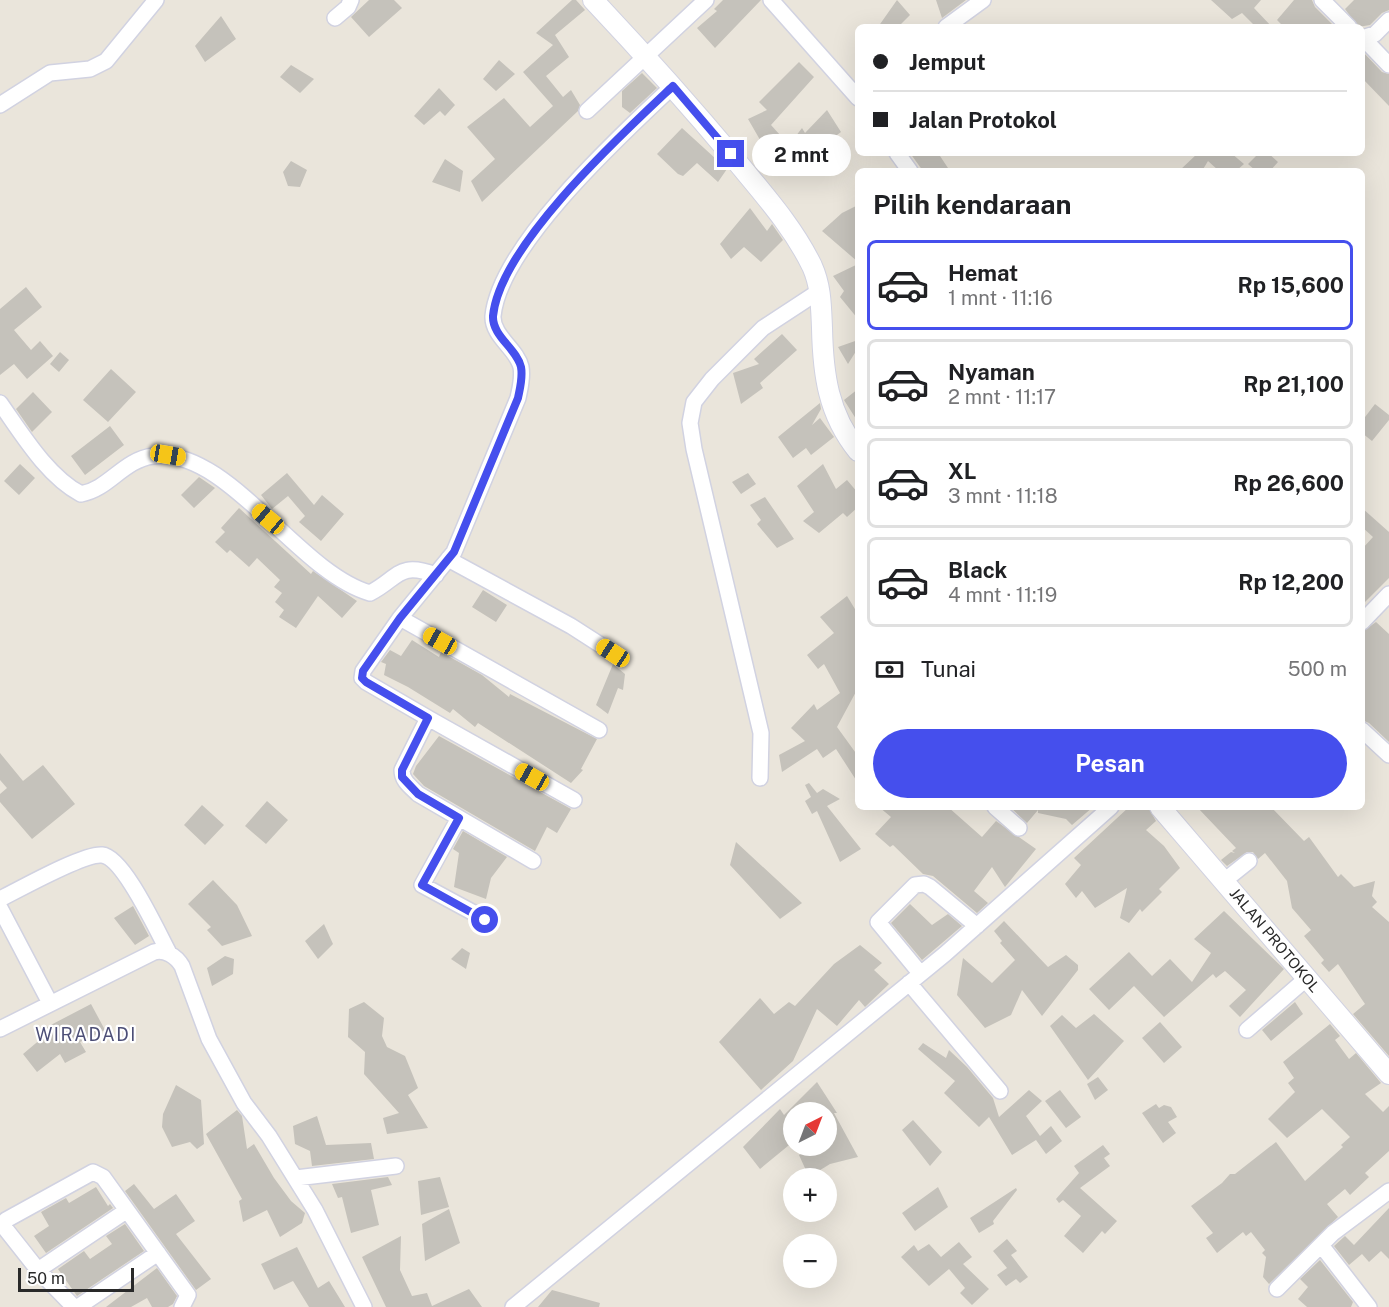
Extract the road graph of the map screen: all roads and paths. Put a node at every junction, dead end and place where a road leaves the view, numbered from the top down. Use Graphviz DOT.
graph roads {
  1 [pos="156,0"];
  2 [pos="351,0"];
  3 [pos="593,0"];
  4 [pos="706,0"];
  5 [pos="771,0"];
  6 [pos="983,0"];
  7 [pos="1322,0"];
  8 [pos="335,18"];
  9 [pos="1389,20"];
  10 [pos="950,24"];
  11 [pos="1346,24"];
  12 [pos="1365,38"];
  13 [pos="1365,41"];
  14 [pos="646,56"];
  15 [pos="1389,64"];
  16 [pos="673,86"];
  17 [pos="855,95"];
  18 [pos="0,105"];
  19 [pos="587,111"];
  20 [pos="821,290"];
  21 [pos="0,403"];
  22 [pos="855,446"];
  23 [pos="448,560"];
  24 [pos="436,575"];
  25 [pos="1389,594"];
  26 [pos="400,618"];
  27 [pos="1365,619"];
  28 [pos="613,653"];
  29 [pos="428,718"];
  30 [pos="599,730"];
  31 [pos="1365,733"];
  32 [pos="1389,754"];
  33 [pos="760,778"];
  34 [pos="574,800"];
  35 [pos="998,810"];
  36 [pos="1108,810"];
  37 [pos="1163,810"];
  38 [pos="459,818"];
  39 [pos="1019,828"];
  40 [pos="533,861"];
  41 [pos="1249,861"];
  42 [pos="1224,881"];
  43 [pos="0,899"];
  44 [pos="0,908"];
  45 [pos="485,920"];
  46 [pos="977,926"];
  47 [pos="169,953"];
  48 [pos="915,978"];
  49 [pos="1307,978"];
  50 [pos="50,1004"];
  51 [pos="0,1029"];
  52 [pos="1247,1030"];
  53 [pos="1389,1074"];
  54 [pos="1000,1091"];
  55 [pos="396,1166"];
  56 [pos="296,1178"];
  57 [pos="1389,1191"];
  58 [pos="126,1211"];
  59 [pos="1321,1245"];
  60 [pos="158,1253"];
  61 [pos="38,1270"];
  62 [pos="1277,1289"];
  63 [pos="76,1307"];
  64 [pos="182,1307"];
  65 [pos="364,1307"];
  66 [pos="513,1307"];
  67 [pos="1369,1307"];
  1 -- 18 [label="street"];
  2 -- 8 [label="street"];
  3 -- 14 [label="street"];
  4 -- 14 [label="street"];
  5 -- 17 [label="street"];
  6 -- 10 [label="street"];
  7 -- 11 [label="street"];
  9 -- 12 [label="street"];
  13 -- 15 [label="street"];
  14 -- 16 [label="street"];
  14 -- 19 [label="street"];
  16 -- 20 [label="street"];
  16 -- 23 [label="street"];
  20 -- 22 [label="street"];
  20 -- 33 [label="street"];
  21 -- 24 [label="street"];
  23 -- 24 [label="street"];
  23 -- 28 [label="street"];
  24 -- 26 [label="street"];
  25 -- 27 [label="street"];
  26 -- 29 [label="street"];
  26 -- 30 [label="street"];
  29 -- 34 [label="street"];
  29 -- 38 [label="street"];
  31 -- 32 [label="street"];
  35 -- 39 [label="street"];
  36 -- 46 [label="street"];
  37 -- 42 [label="street, JALAN PROTOKOL"];
  38 -- 40 [label="street"];
  38 -- 45 [label="street"];
  41 -- 42 [label="street"];
  42 -- 49 [label="street, JALAN PROTOKOL"];
  43 -- 47 [label="street"];
  44 -- 50 [label="street"];
  46 -- 48 [label="street"];
  46 -- 48 [label="street"];
  47 -- 50 [label="street"];
  47 -- 56 [label="street"];
  48 -- 54 [label="street"];
  48 -- 66 [label="street"];
  49 -- 52 [label="street"];
  49 -- 53 [label="street, JALAN PROTOKOL"];
  50 -- 51 [label="street"];
  55 -- 56 [label="street"];
  56 -- 65 [label="street"];
  57 -- 59 [label="street"];
  58 -- 60 [label="street"];
  58 -- 61 [label="street"];
  58 -- 61 [label="street"];
  59 -- 62 [label="street"];
  59 -- 67 [label="street"];
  60 -- 63 [label="street"];
  60 -- 64 [label="street"];
  61 -- 63 [label="street"];
}
